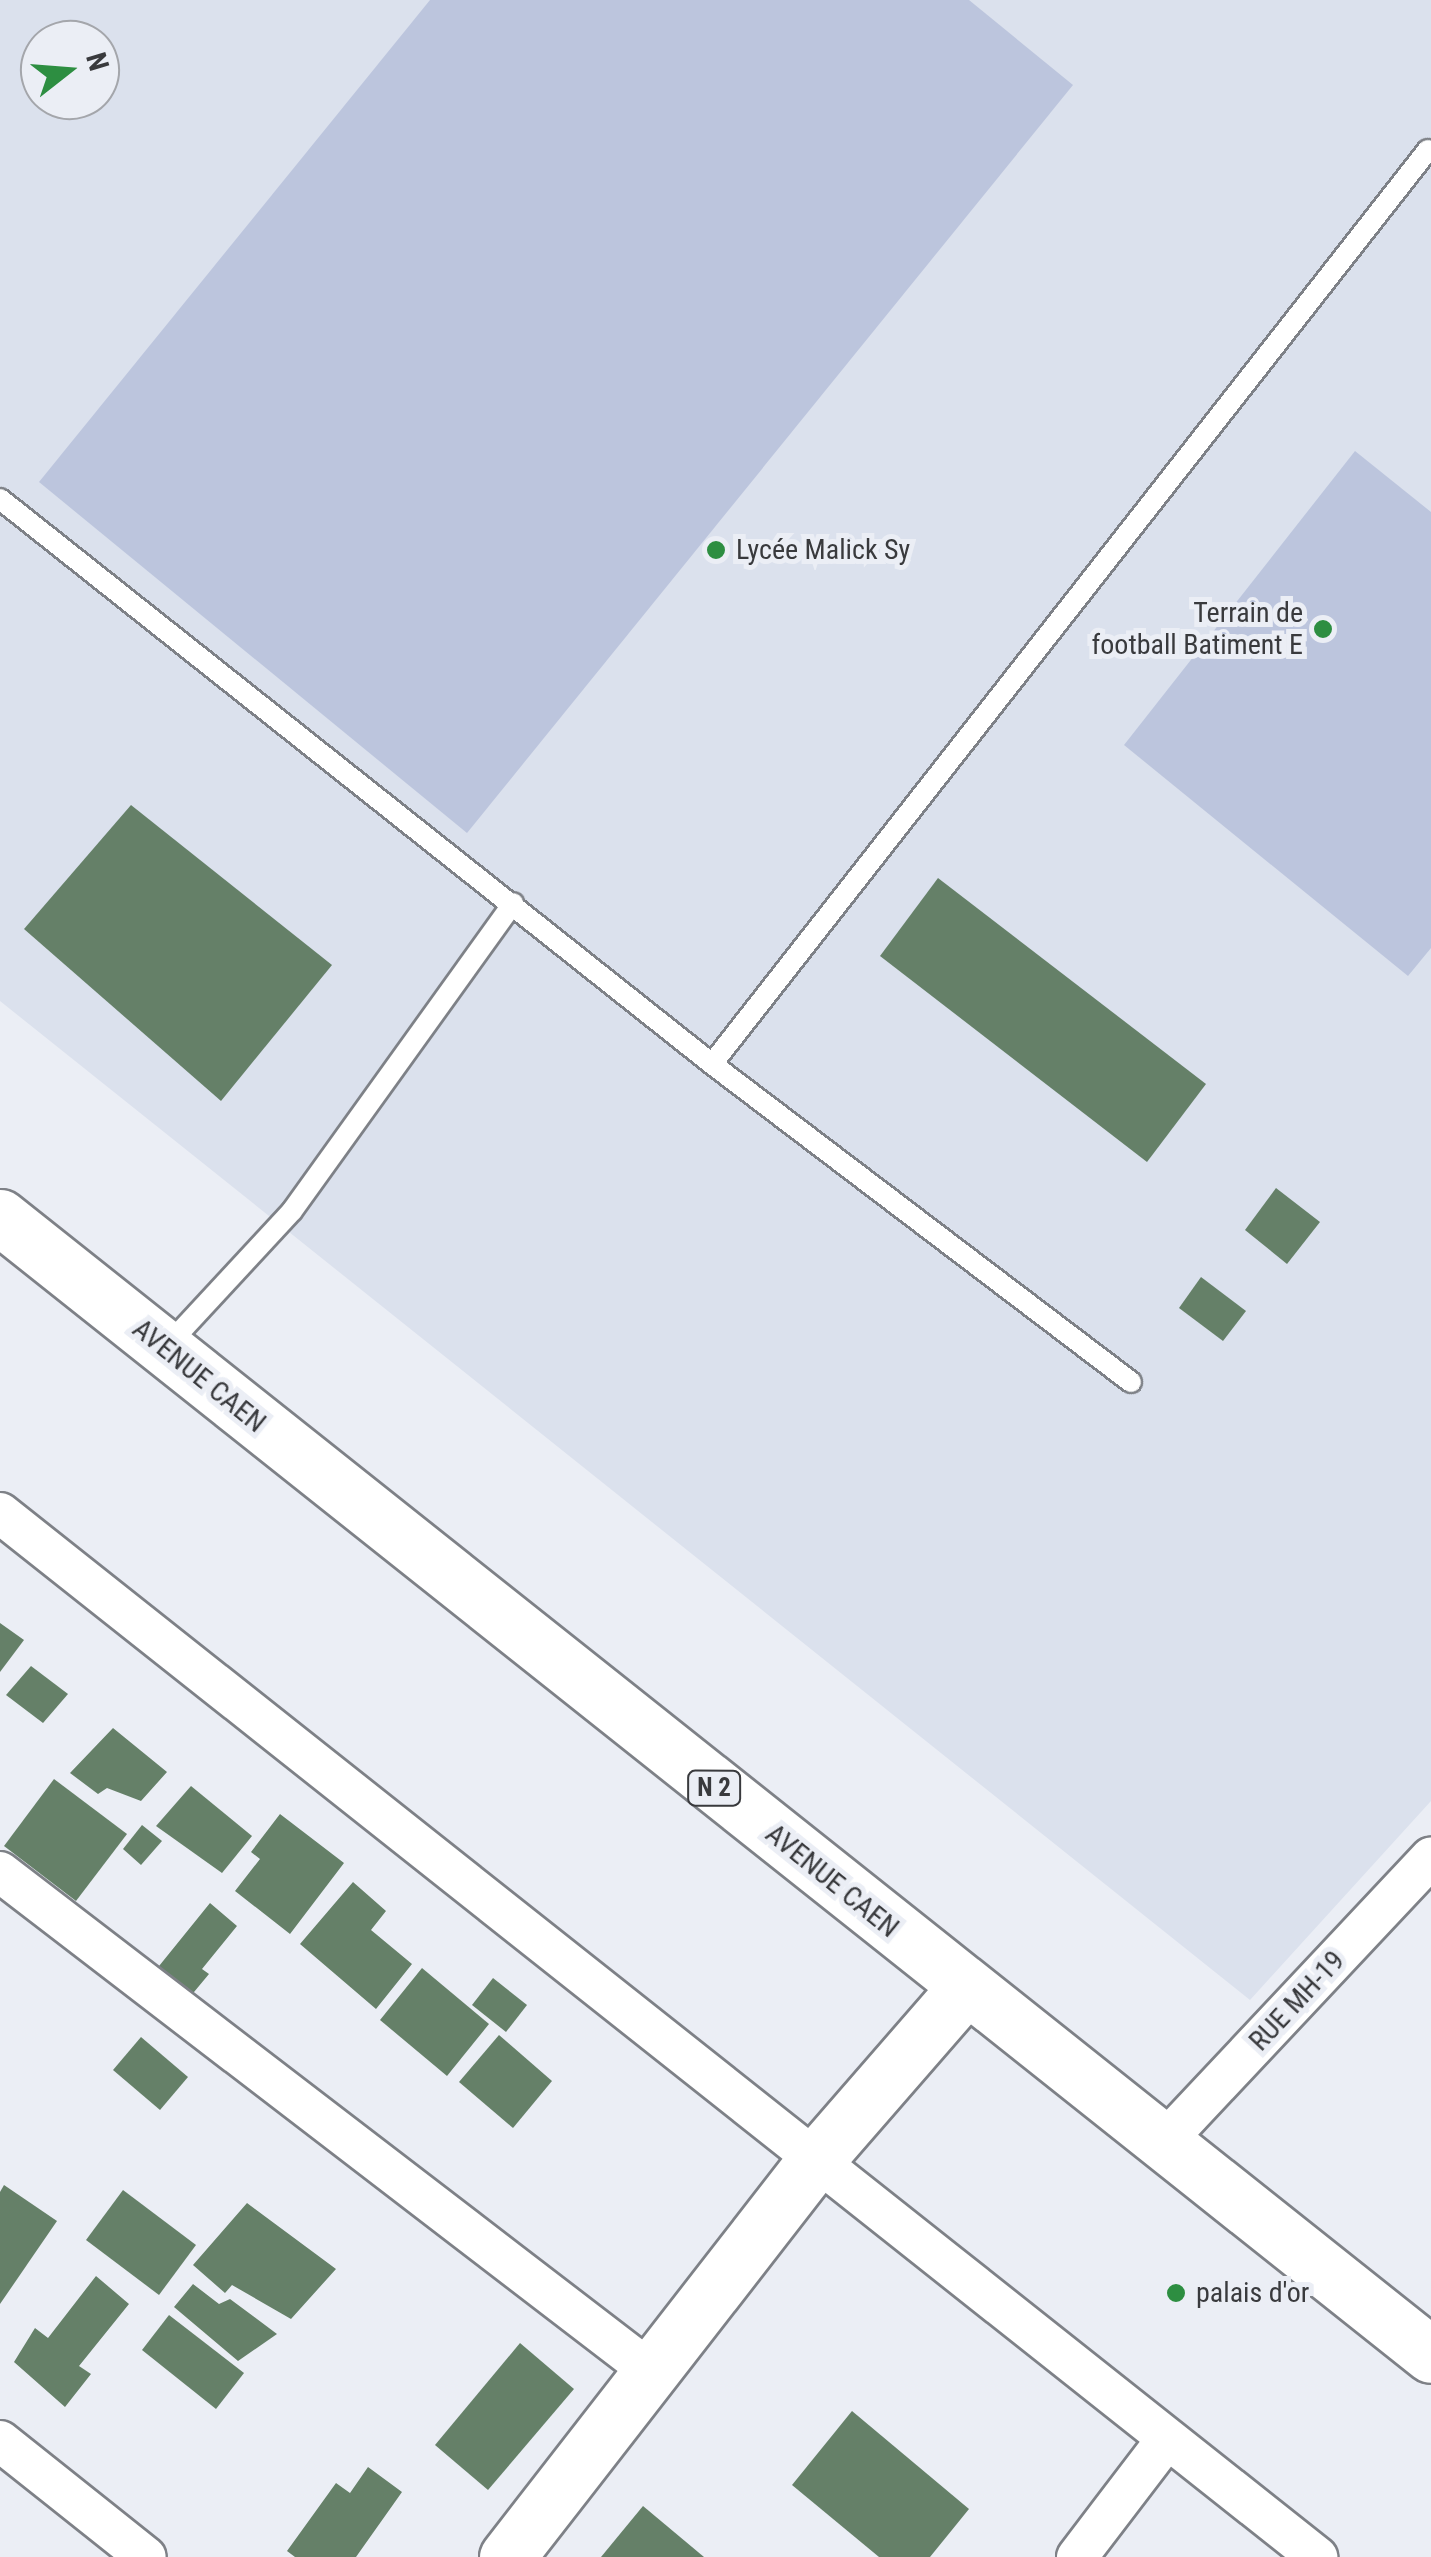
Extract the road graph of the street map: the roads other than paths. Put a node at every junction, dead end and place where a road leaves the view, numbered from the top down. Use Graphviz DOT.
graph roads {
  1 [pos="1428,150"];
  2 [pos="0,499"];
  3 [pos="10,516"];
  4 [pos="512,903"];
  5 [pos="712,1064"];
  6 [pos="0,1217"];
  7 [pos="164,1348"];
  8 [pos="1131,1382"];
  9 [pos="0,1513"];
  10 [pos="1431,1858"];
  11 [pos="0,1872"];
  12 [pos="965,1988"];
  13 [pos="1162,2144"];
  14 [pos="814,2162"];
  15 [pos="1431,2355"];
  16 [pos="649,2370"];
  17 [pos="1167,2439"];
  18 [pos="0,2441"];
  19 [pos="146,2557"];
  20 [pos="507,2557"];
  21 [pos="1077,2557"];
  22 [pos="1317,2557"];
  1 -- 5 [label="lane"];
  2 -- 3 [label="lane"];
  3 -- 4 [label="lane"];
  4 -- 5 [label="lane"];
  4 -- 7 [label="lane"];
  5 -- 8 [label="lane"];
  6 -- 7 [label="main road, AVENUE CAEN / N 2"];
  7 -- 12 [label="main road, AVENUE CAEN / N 2"];
  9 -- 14 [label="street"];
  10 -- 13 [label="street, RUE MH-19"];
  11 -- 16 [label="street"];
  12 -- 13 [label="main road, AVENUE CAEN / N 2"];
  12 -- 14 [label="main road"];
  13 -- 15 [label="main road, AVENUE CAEN / N 2"];
  14 -- 16 [label="main road"];
  14 -- 17 [label="street"];
  16 -- 20 [label="main road"];
  17 -- 21 [label="street"];
  17 -- 22 [label="street"];
  18 -- 19 [label="street"];
}
